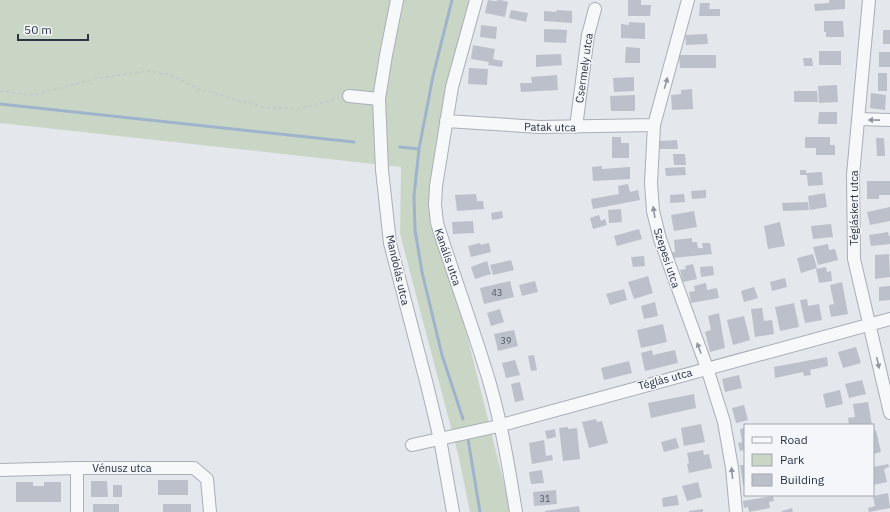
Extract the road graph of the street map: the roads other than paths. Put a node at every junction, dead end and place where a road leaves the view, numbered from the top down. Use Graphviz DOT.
graph roads {
  1 [pos="397,0"];
  2 [pos="476,0"];
  3 [pos="688,0"];
  4 [pos="868,0"];
  5 [pos="595,9"];
  6 [pos="348,96"];
  7 [pos="379,99"];
  8 [pos="858,119"];
  9 [pos="890,120"];
  10 [pos="446,121"];
  11 [pos="654,126"];
  12 [pos="576,127"];
  13 [pos="890,319"];
  14 [pos="869,325"];
  15 [pos="706,368"];
  16 [pos="890,413"];
  17 [pos="500,425"];
  18 [pos="440,440"];
  19 [pos="412,445"];
  20 [pos="77,468"];
  21 [pos="0,470"];
  22 [pos="77,512"];
  23 [pos="210,512"];
  24 [pos="453,512"];
  25 [pos="516,512"];
  26 [pos="736,512"];
  1 -- 7 [label="street, Mandolás utca"];
  2 -- 10 [label="street, Kanális utca"];
  11 -- 3 [label="street, Szepesi utca, one-way"];
  4 -- 8 [label="street, Tégláskert utca"];
  5 -- 12 [label="street, Csermely utca"];
  6 -- 7 [label="street"];
  7 -- 18 [label="street, Mandolás utca"];
  9 -- 8 [label="street, one-way"];
  8 -- 14 [label="street, Tégláskert utca"];
  10 -- 12 [label="street, Patak utca"];
  10 -- 17 [label="street, Kanális utca"];
  11 -- 12 [label="street, Patak utca"];
  15 -- 11 [label="street, Szepesi utca, one-way"];
  13 -- 14 [label="street, Téglás utca"];
  14 -- 15 [label="street, Téglás utca"];
  14 -- 16 [label="street, Tégláskert utca, one-way"];
  15 -- 17 [label="street, Téglás utca"];
  26 -- 15 [label="street, Szepesi utca, one-way"];
  17 -- 18 [label="street, Téglás utca"];
  17 -- 25 [label="street, Kanális utca"];
  18 -- 19 [label="street, Téglás utca"];
  18 -- 24 [label="street, Mandolás utca"];
  20 -- 21 [label="street, Vénusz utca"];
  20 -- 22 [label="street"];
  20 -- 23 [label="street, Vénusz utca"];
}
